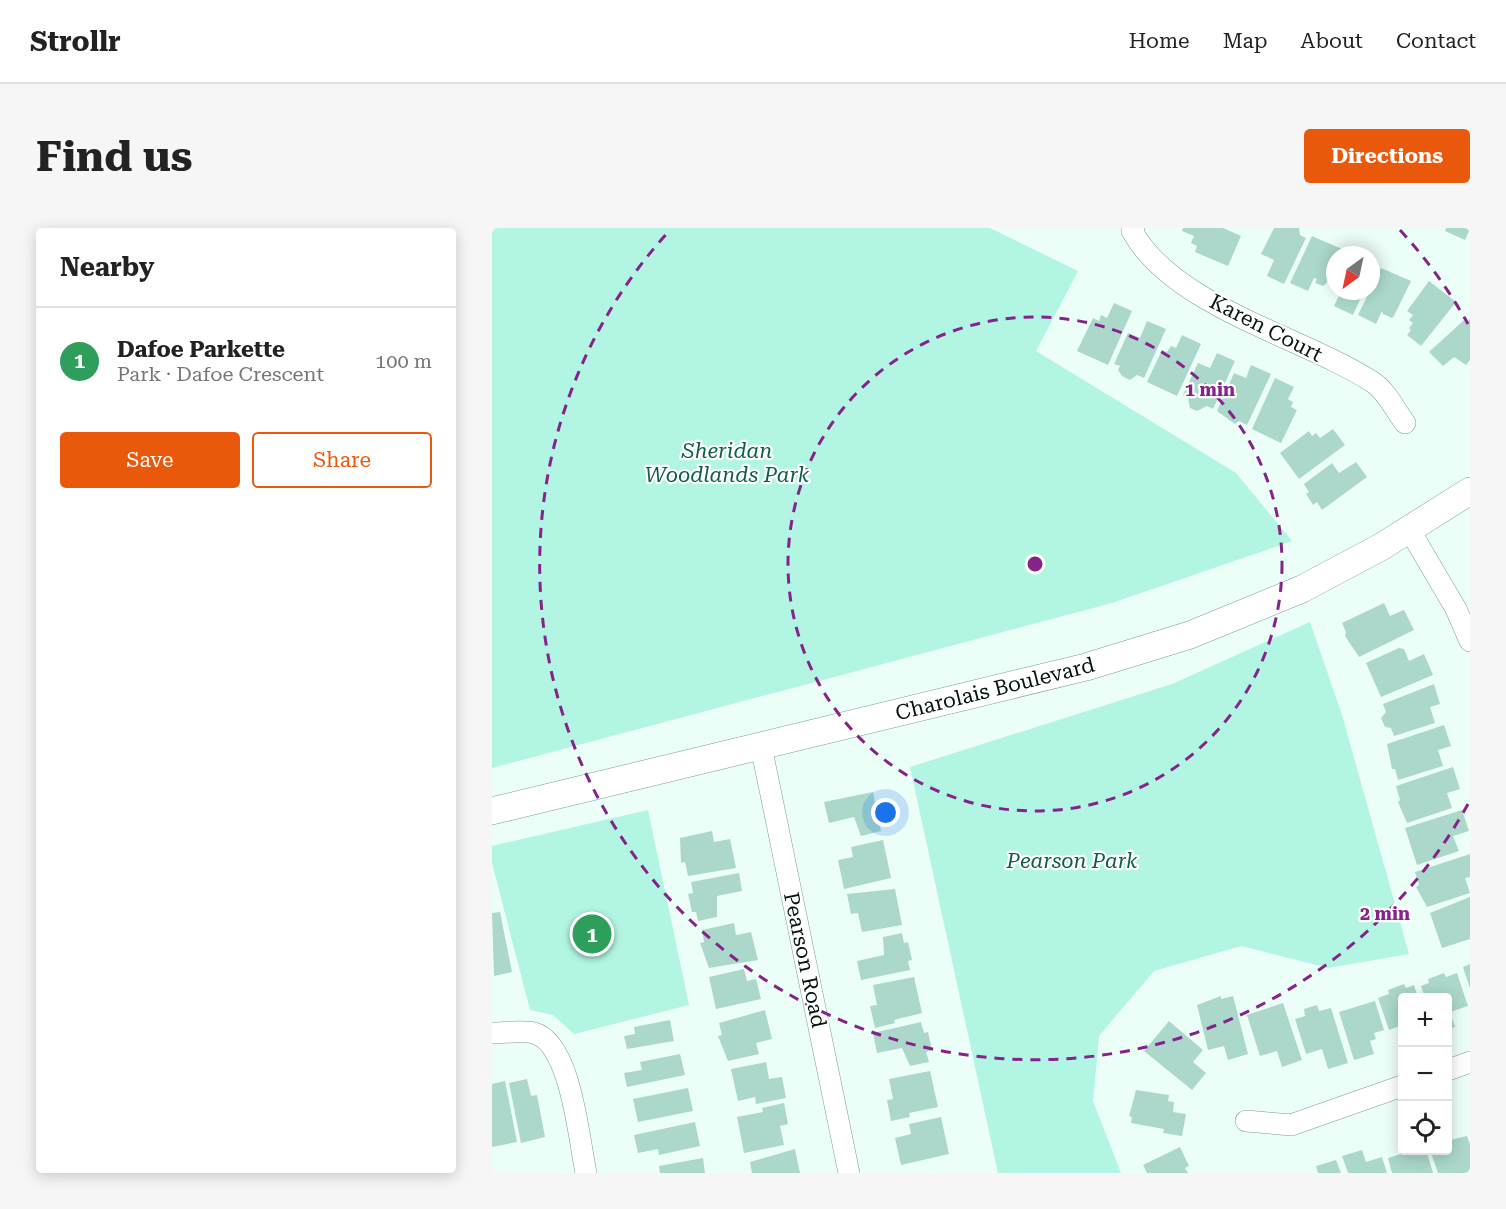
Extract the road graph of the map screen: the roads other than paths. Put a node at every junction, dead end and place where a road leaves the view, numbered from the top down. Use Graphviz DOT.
graph roads {
  1 [pos="1134,228"];
  2 [pos="1405,423"];
  3 [pos="1470,491"];
  4 [pos="1409,529"];
  5 [pos="1470,641"];
  6 [pos="761,746"];
  7 [pos="492,811"];
  8 [pos="492,1033"];
  9 [pos="1470,1062"];
  10 [pos="1452,1069"];
  11 [pos="1398,1087"];
  12 [pos="1246,1121"];
  13 [pos="586,1173"];
  14 [pos="849,1173"];
  1 -- 2 [label="street, Karen Court"];
  3 -- 4 [label="street, Charolais Boulevard"];
  4 -- 5 [label="street"];
  4 -- 6 [label="street, Charolais Boulevard"];
  6 -- 7 [label="street, Charolais Boulevard"];
  6 -- 14 [label="street, Pearson Road"];
  8 -- 13 [label="street"];
  9 -- 10 [label="street"];
  11 -- 12 [label="street"];
}
